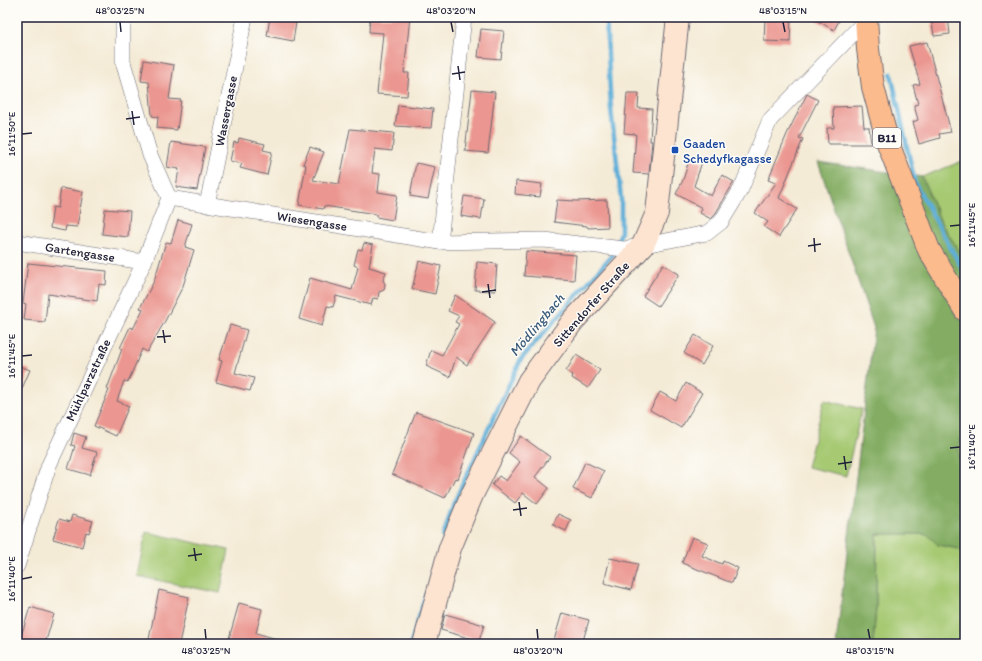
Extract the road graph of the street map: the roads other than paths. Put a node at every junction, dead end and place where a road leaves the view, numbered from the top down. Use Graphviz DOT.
graph roads {
  1 [pos="123,17"];
  2 [pos="245,17"];
  3 [pos="464,17"];
  4 [pos="678,17"];
  5 [pos="866,18"];
  6 [pos="169,198"];
  7 [pos="207,205"];
  8 [pos="17,242"];
  9 [pos="440,242"];
  10 [pos="634,247"];
  11 [pos="144,262"];
  12 [pos="965,310"];
  13 [pos="17,566"];
  14 [pos="424,644"];
  1 -- 6 [label="street"];
  2 -- 7 [label="street, Wassergasse"];
  3 -- 9 [label="street"];
  4 -- 10 [label="street, Sittendorfer Straße"];
  5 -- 10 [label="street, Wiesengasse"];
  5 -- 12 [label="main road, B11"];
  6 -- 7 [label="street, Wiesengasse"];
  6 -- 11 [label="street, Mühlparzstraße"];
  7 -- 9 [label="street, Wiesengasse"];
  8 -- 11 [label="street, Gartengasse"];
  9 -- 10 [label="street, Wiesengasse"];
  10 -- 14 [label="street, Sittendorfer Straße"];
  11 -- 13 [label="street, Mühlparzstraße"];
}
